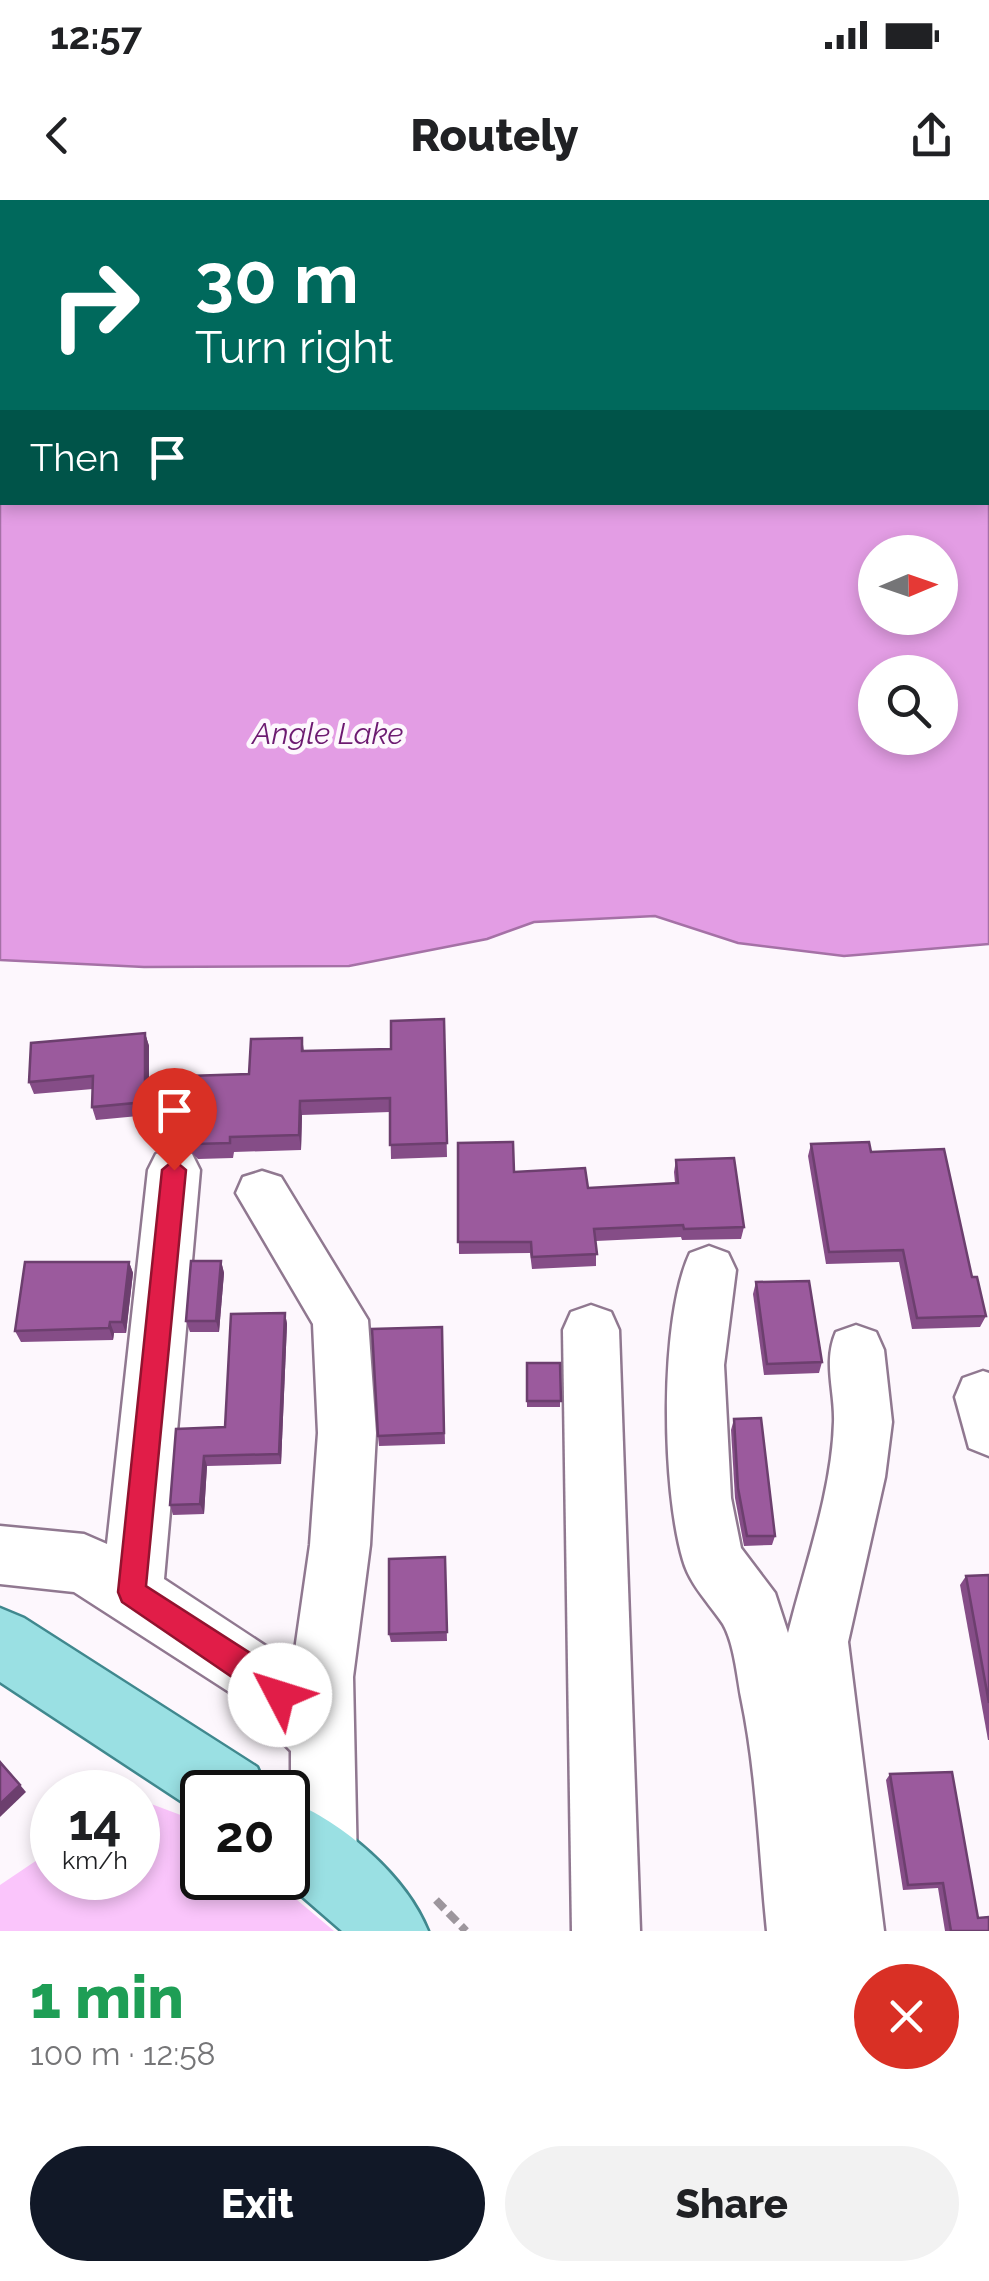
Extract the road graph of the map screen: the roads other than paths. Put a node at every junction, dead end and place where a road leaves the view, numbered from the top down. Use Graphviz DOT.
graph roads {
  1 [pos="174,1170"];
  2 [pos="262,1193"];
  3 [pos="709,1270"];
  4 [pos="591,1330"];
  5 [pos="856,1350"];
  6 [pos="0,1555"];
  7 [pos="132,1592"];
  8 [pos="0,1642"];
  9 [pos="320,1735"];
  10 [pos="198,1770"];
  11 [pos="310,1819"];
  12 [pos="310,1855"];
  13 [pos="391,1931"];
  14 [pos="606,1931"];
  15 [pos="800,1931"];
  16 [pos="850,1931"];
  1 -- 7 [label="street"];
  2 -- 9 [label="street"];
  3 -- 15 [label="street"];
  4 -- 14 [label="street"];
  5 -- 16 [label="street"];
  6 -- 7 [label="street"];
  7 -- 9 [label="street"];
  8 -- 10 [label="main road"];
  9 -- 11 [label="street"];
  12 -- 13 [label="main road"];
}
